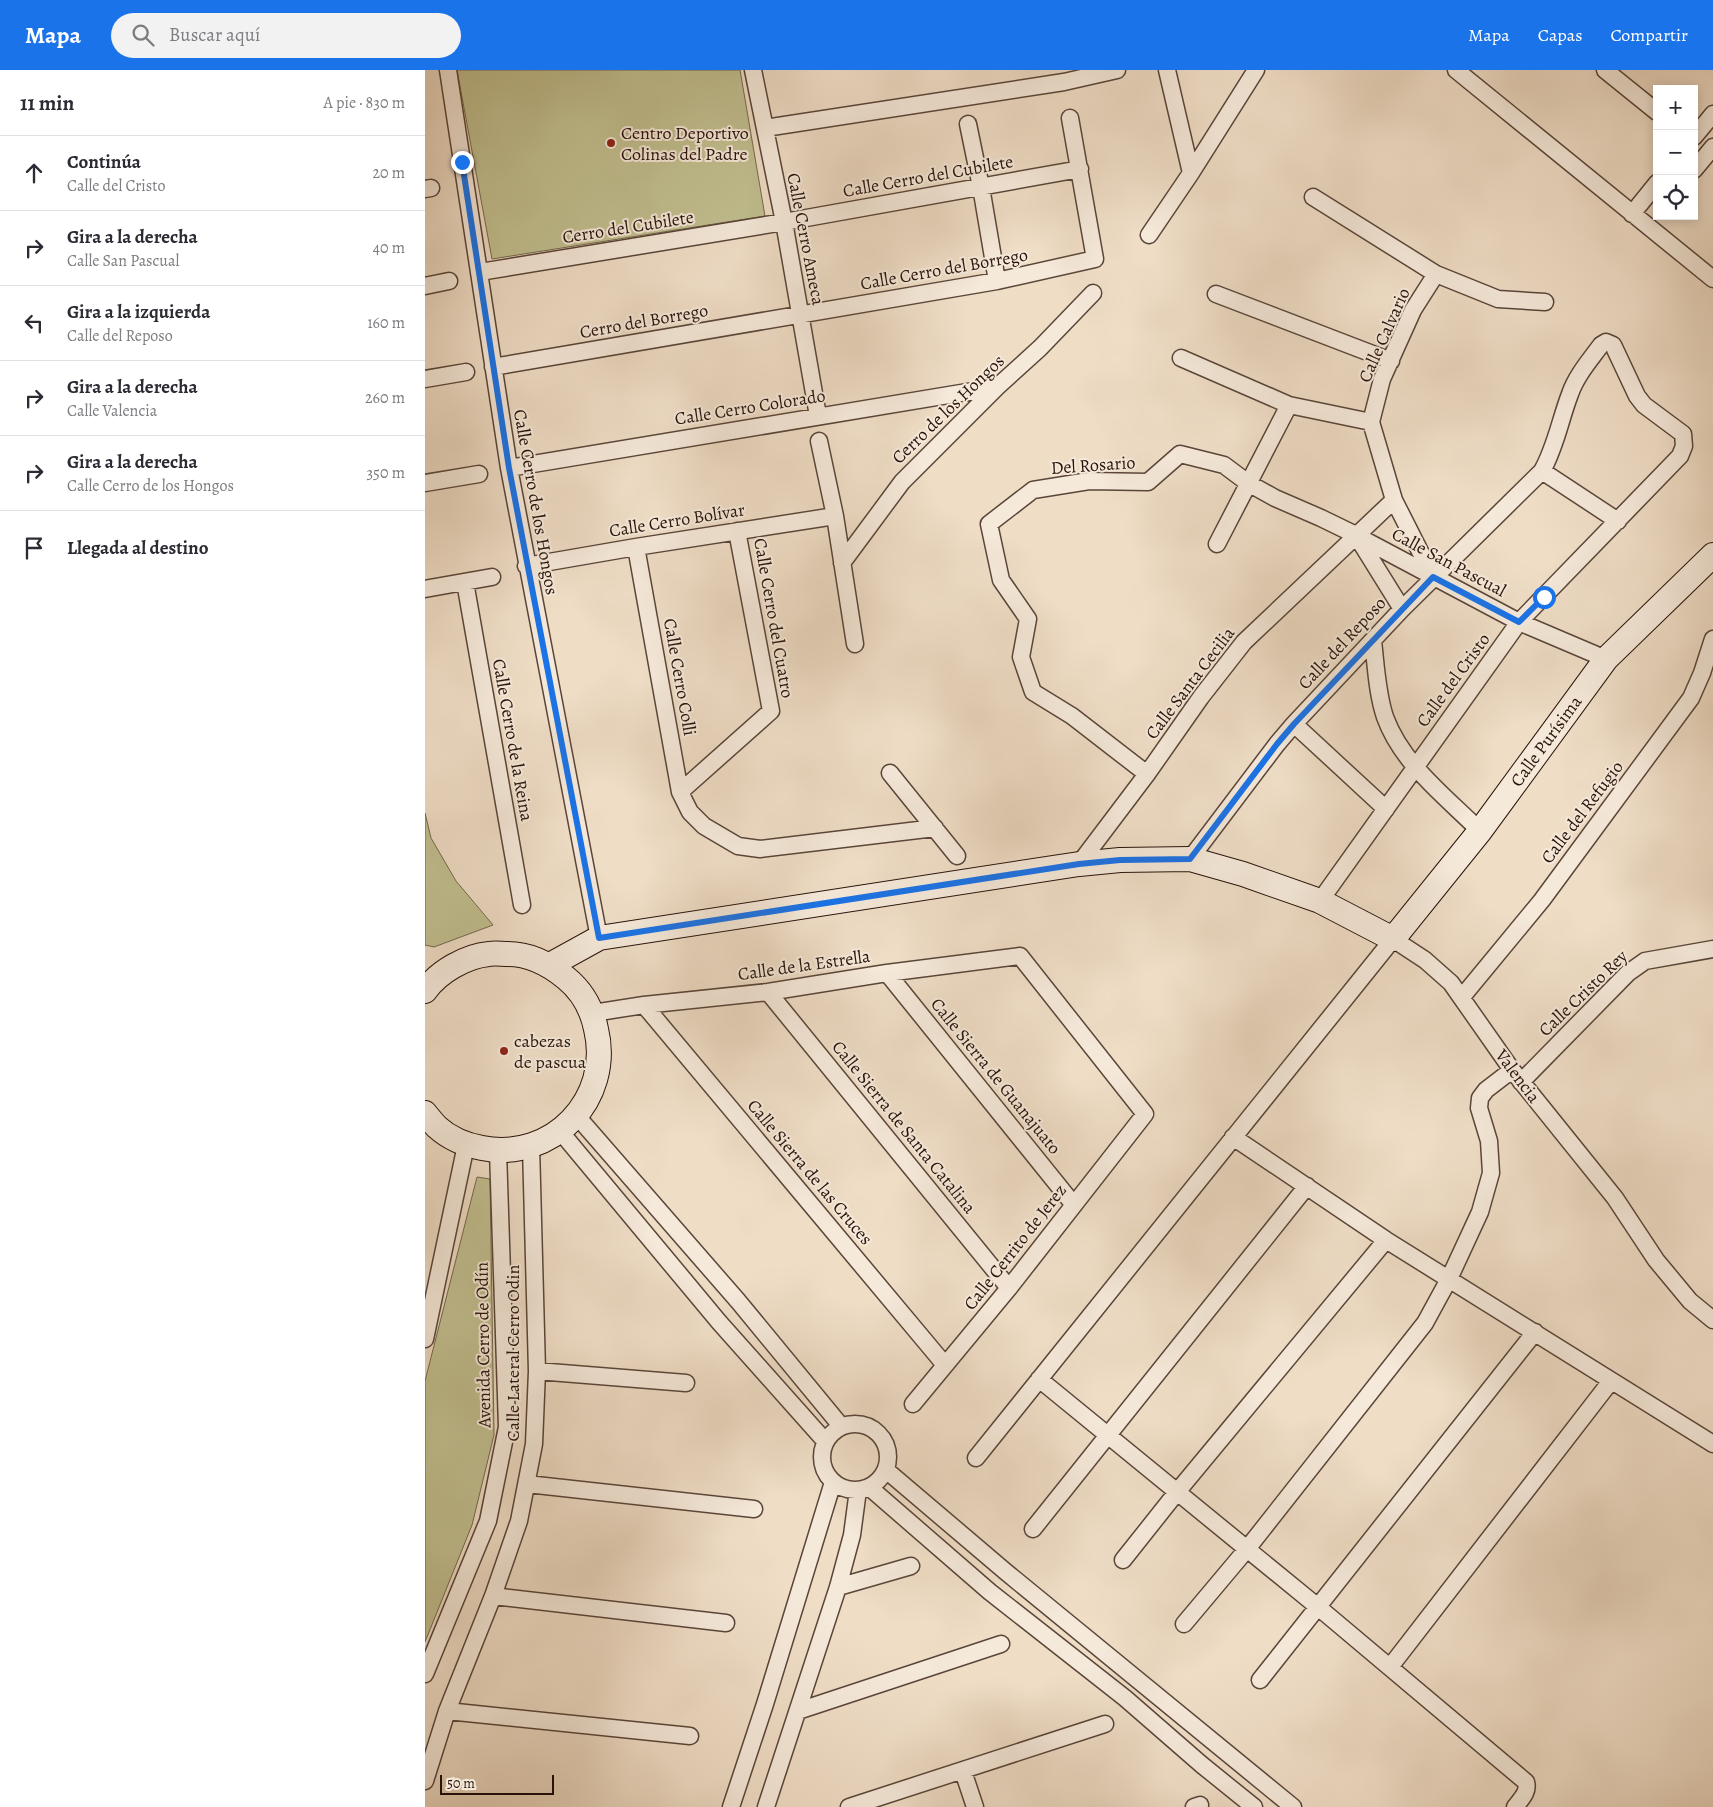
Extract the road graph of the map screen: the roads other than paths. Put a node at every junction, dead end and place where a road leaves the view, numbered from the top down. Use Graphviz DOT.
graph roads {
  1 [pos="448,70"];
  2 [pos="753,70"];
  3 [pos="1117,70"];
  4 [pos="1167,70"];
  5 [pos="1256,70"];
  6 [pos="1456,70"];
  7 [pos="1605,70"];
  8 [pos="1653,109"];
  9 [pos="1713,114"];
  10 [pos="1070,118"];
  11 [pos="968,124"];
  12 [pos="765,128"];
  13 [pos="1698,131"];
  14 [pos="1698,145"];
  15 [pos="1711,153"];
  16 [pos="1698,166"];
  17 [pos="1080,169"];
  18 [pos="1191,173"];
  19 [pos="981,187"];
  20 [pos="1653,188"];
  21 [pos="1313,198"];
  22 [pos="1632,214"];
  23 [pos="1652,221"];
  24 [pos="784,222"];
  25 [pos="1149,235"];
  26 [pos="479,272"];
  27 [pos="1436,274"];
  28 [pos="1713,279"];
  29 [pos="449,281"];
  30 [pos="997,281"];
  31 [pos="425,286"];
  32 [pos="1093,293"];
  33 [pos="1216,294"];
  34 [pos="1545,302"];
  35 [pos="801,315"];
  36 [pos="1181,358"];
  37 [pos="1391,361"];
  38 [pos="493,367"];
  39 [pos="466,372"];
  40 [pos="425,379"];
  41 [pos="997,387"];
  42 [pos="1289,405"];
  43 [pos="818,416"];
  44 [pos="1371,422"];
  45 [pos="819,441"];
  46 [pos="1680,456"];
  47 [pos="509,468"];
  48 [pos="1542,471"];
  49 [pos="479,474"];
  50 [pos="425,483"];
  51 [pos="1249,483"];
  52 [pos="1394,500"];
  53 [pos="835,516"];
  54 [pos="1618,521"];
  55 [pos="737,531"];
  56 [pos="1356,535"];
  57 [pos="1217,544"];
  58 [pos="636,547"];
  59 [pos="1713,555"];
  60 [pos="842,563"];
  61 [pos="527,566"];
  62 [pos="492,577"];
  63 [pos="1433,577"];
  64 [pos="465,582"];
  65 [pos="425,589"];
  66 [pos="1401,609"];
  67 [pos="1519,622"];
  68 [pos="1713,639"];
  69 [pos="1373,641"];
  70 [pos="855,644"];
  71 [pos="1606,660"];
  72 [pos="1294,724"];
  73 [pos="1415,768"];
  74 [pos="890,773"];
  75 [pos="1147,774"];
  76 [pos="680,792"];
  77 [pos="1386,809"];
  78 [pos="935,828"];
  79 [pos="1480,831"];
  80 [pos="957,856"];
  81 [pos="1190,859"];
  82 [pos="1079,864"];
  83 [pos="1320,901"];
  84 [pos="522,905"];
  85 [pos="599,938"];
  86 [pos="1393,939"];
  87 [pos="1713,949"];
  88 [pos="550,965"];
  89 [pos="887,973"];
  90 [pos="427,983"];
  91 [pos="768,992"];
  92 [pos="1462,997"];
  93 [pos="643,1005"];
  94 [pos="593,1013"];
  95 [pos="1516,1076"];
  96 [pos="425,1113"];
  97 [pos="576,1114"];
  98 [pos="1145,1114"];
  99 [pos="560,1132"];
  100 [pos="1233,1138"];
  101 [pos="466,1145"];
  102 [pos="531,1146"];
  103 [pos="498,1151"];
  104 [pos="1307,1186"];
  105 [pos="1074,1205"];
  106 [pos="1386,1240"];
  107 [pos="1449,1280"];
  108 [pos="1009,1288"];
  109 [pos="1713,1320"];
  110 [pos="1535,1332"];
  111 [pos="425,1338"];
  112 [pos="945,1366"];
  113 [pos="537,1371"];
  114 [pos="1039,1378"];
  115 [pos="1611,1380"];
  116 [pos="686,1383"];
  117 [pos="913,1404"];
  118 [pos="841,1426"];
  119 [pos="1108,1436"];
  120 [pos="825,1442"];
  121 [pos="1713,1444"];
  122 [pos="976,1458"];
  123 [pos="886,1470"];
  124 [pos="833,1482"];
  125 [pos="527,1484"];
  126 [pos="864,1488"];
  127 [pos="1177,1492"];
  128 [pos="754,1509"];
  129 [pos="1033,1529"];
  130 [pos="1247,1550"];
  131 [pos="1123,1560"];
  132 [pos="911,1566"];
  133 [pos="838,1587"];
  134 [pos="493,1596"];
  135 [pos="1318,1607"];
  136 [pos="726,1623"];
  137 [pos="1185,1624"];
  138 [pos="1001,1644"];
  139 [pos="1390,1667"];
  140 [pos="425,1674"];
  141 [pos="1260,1680"];
  142 [pos="447,1711"];
  143 [pos="798,1711"];
  144 [pos="1105,1724"];
  145 [pos="690,1736"];
  146 [pos="963,1771"];
  147 [pos="425,1781"];
  148 [pos="731,1807"];
  149 [pos="766,1807"];
  150 [pos="849,1807"];
  151 [pos="975,1807"];
  152 [pos="1254,1807"];
  153 [pos="1293,1807"];
  154 [pos="1515,1807"];
  1 -- 26 [label="street, Calle Cerro de los Hongos"];
  2 -- 12 [label="street, Calle Cerro Ameca"];
  3 -- 12 [label="street"];
  4 -- 18 [label="street"];
  5 -- 18 [label="street"];
  6 -- 22 [label="street"];
  7 -- 8 [label="street"];
  9 -- 13 [label="street"];
  10 -- 17 [label="street"];
  11 -- 19 [label="street"];
  12 -- 24 [label="street, Calle Cerro Ameca"];
  14 -- 15 [label="street"];
  15 -- 16 [label="street"];
  17 -- 19 [label="street, Calle Cerro del Cubilete"];
  17 -- 30 [label="street, Calle Cerro del Borrego"];
  18 -- 25 [label="street"];
  19 -- 24 [label="street, Calle Cerro del Cubilete"];
  19 -- 30 [label="street"];
  20 -- 22 [label="street"];
  21 -- 27 [label="street"];
  22 -- 23 [label="street"];
  23 -- 28 [label="street"];
  24 -- 26 [label="street, Cerro del Cubilete"];
  24 -- 35 [label="street, Calle Cerro Ameca"];
  26 -- 38 [label="street, Calle Cerro de los Hongos"];
  27 -- 34 [label="street"];
  27 -- 37 [label="street, Calle Calvario"];
  29 -- 31 [label="street"];
  30 -- 35 [label="street, Calle Cerro del Borrego"];
  32 -- 41 [label="street, Cerro de los Hongos"];
  33 -- 37 [label="street"];
  35 -- 38 [label="street, Cerro del Borrego"];
  35 -- 43 [label="street, Calle Cerro Ameca"];
  36 -- 42 [label="street"];
  37 -- 44 [label="street, Calle Calvario"];
  38 -- 47 [label="street, Calle Cerro de los Hongos"];
  39 -- 40 [label="street"];
  41 -- 43 [label="street, Calle Cerro Colorado"];
  41 -- 60 [label="street, Cerro de los Hongos"];
  42 -- 44 [label="street"];
  42 -- 51 [label="street"];
  43 -- 47 [label="street, Calle Cerro Colorado"];
  44 -- 52 [label="street"];
  45 -- 53 [label="street"];
  46 -- 48 [label="street, Calle del Reposo"];
  46 -- 54 [label="street, Calle del Cristo"];
  47 -- 61 [label="street, Calle Cerro de los Hongos"];
  48 -- 54 [label="street"];
  48 -- 63 [label="street, Calle del Reposo"];
  49 -- 50 [label="street"];
  51 -- 56 [label="street, Del Rosario"];
  51 -- 57 [label="street"];
  51 -- 75 [label="street, Del Rosario"];
  52 -- 56 [label="street, Calle Santa Cecilia"];
  52 -- 63 [label="street"];
  53 -- 55 [label="street, Calle Cerro Bolívar"];
  53 -- 60 [label="street"];
  54 -- 67 [label="street, Calle del Cristo"];
  55 -- 58 [label="street, Calle Cerro Bolívar"];
  55 -- 76 [label="street, Calle Cerro del Cuatro"];
  56 -- 63 [label="street, Calle San Pascual"];
  56 -- 66 [label="street"];
  56 -- 75 [label="street, Calle Santa Cecilia"];
  58 -- 61 [label="street, Calle Cerro Bolívar"];
  58 -- 76 [label="street, Calle Cerro Colli"];
  59 -- 71 [label="street, Calle Purísima"];
  60 -- 70 [label="street"];
  61 -- 85 [label="street, Calle Cerro de los Hongos"];
  62 -- 64 [label="street"];
  63 -- 66 [label="street, Calle del Reposo"];
  63 -- 67 [label="street, Calle San Pascual"];
  64 -- 65 [label="street"];
  64 -- 84 [label="street, Calle Cerro de la Reina"];
  66 -- 69 [label="street, Calle del Reposo"];
  67 -- 71 [label="street, Calle San Pascual"];
  67 -- 73 [label="street, Calle del Cristo"];
  68 -- 92 [label="street, Calle del Refugio"];
  69 -- 72 [label="street, Calle del Reposo"];
  69 -- 73 [label="street"];
  71 -- 79 [label="street, Calle Purísima"];
  72 -- 77 [label="street"];
  72 -- 81 [label="street, Calle del Reposo"];
  73 -- 77 [label="street, Calle del Cristo"];
  73 -- 79 [label="street"];
  74 -- 78 [label="street"];
  75 -- 82 [label="street, Calle Santa Cecilia"];
  76 -- 78 [label="street, Calle Cerro Colli"];
  77 -- 83 [label="street, Calle del Cristo"];
  78 -- 80 [label="street"];
  79 -- 86 [label="street, Calle Purísima"];
  81 -- 82 [label="street, Valencia"];
  81 -- 83 [label="street, Valencia"];
  82 -- 85 [label="street, Valencia"];
  83 -- 86 [label="street, Valencia"];
  85 -- 88 [label="street"];
  86 -- 92 [label="street, Valencia"];
  86 -- 100 [label="street"];
  87 -- 95 [label="street, Calle Cristo Rey"];
  88 -- 90 [label="street"];
  88 -- 94 [label="street"];
  89 -- 91 [label="street, Calle de la Estrella"];
  89 -- 98 [label="street, Calle de la Estrella"];
  89 -- 105 [label="street, Calle Sierra de Guanajuato"];
  91 -- 93 [label="street, Calle de la Estrella"];
  91 -- 108 [label="street, Calle Sierra de Santa Catalina"];
  92 -- 95 [label="street, Valencia"];
  93 -- 94 [label="street, Calle de la Estrella"];
  93 -- 112 [label="street, Calle Sierra de las Cruces"];
  94 -- 97 [label="street"];
  95 -- 107 [label="street, Calle Cristo Rey"];
  95 -- 109 [label="street, Valencia"];
  96 -- 101 [label="street"];
  97 -- 99 [label="street"];
  97 -- 118 [label="street"];
  98 -- 105 [label="street, Calle Cerrito de Jerez"];
  99 -- 102 [label="street"];
  99 -- 120 [label="street"];
  100 -- 104 [label="street"];
  100 -- 114 [label="street"];
  101 -- 103 [label="street"];
  101 -- 111 [label="street"];
  102 -- 103 [label="street"];
  102 -- 113 [label="street, Calle Lateral Cerro Odin"];
  103 -- 140 [label="street, Avenida Cerro de Odín"];
  104 -- 106 [label="street"];
  104 -- 119 [label="street"];
  105 -- 108 [label="street, Calle Cerrito de Jerez"];
  106 -- 107 [label="street"];
  106 -- 127 [label="street"];
  107 -- 110 [label="street"];
  107 -- 130 [label="street"];
  108 -- 112 [label="street, Calle Cerrito de Jerez"];
  110 -- 115 [label="street"];
  110 -- 135 [label="street"];
  112 -- 117 [label="street, Calle Cerrito de Jerez"];
  113 -- 116 [label="street"];
  113 -- 125 [label="street, Calle Lateral Cerro Odin"];
  114 -- 119 [label="street"];
  114 -- 122 [label="street"];
  115 -- 121 [label="street"];
  115 -- 139 [label="street"];
  118 -- 120 [label="street"];
  118 -- 123 [label="street"];
  119 -- 127 [label="street"];
  119 -- 129 [label="street"];
  120 -- 124 [label="street"];
  123 -- 126 [label="street"];
  123 -- 153 [label="street"];
  124 -- 126 [label="street"];
  124 -- 148 [label="street"];
  125 -- 128 [label="street"];
  125 -- 134 [label="street, Calle Lateral Cerro Odin"];
  126 -- 133 [label="street"];
  126 -- 152 [label="street"];
  127 -- 130 [label="street"];
  127 -- 131 [label="street"];
  130 -- 135 [label="street"];
  130 -- 137 [label="street"];
  132 -- 133 [label="street"];
  133 -- 143 [label="street"];
  134 -- 136 [label="street"];
  134 -- 142 [label="street, Calle Lateral Cerro Odin"];
  135 -- 139 [label="street"];
  135 -- 141 [label="street"];
  138 -- 143 [label="street"];
  139 -- 154 [label="street"];
  142 -- 145 [label="street"];
  142 -- 147 [label="street, Calle Lateral Cerro Odin"];
  143 -- 149 [label="street"];
  144 -- 146 [label="street"];
  146 -- 150 [label="street"];
  146 -- 151 [label="street"];
}
